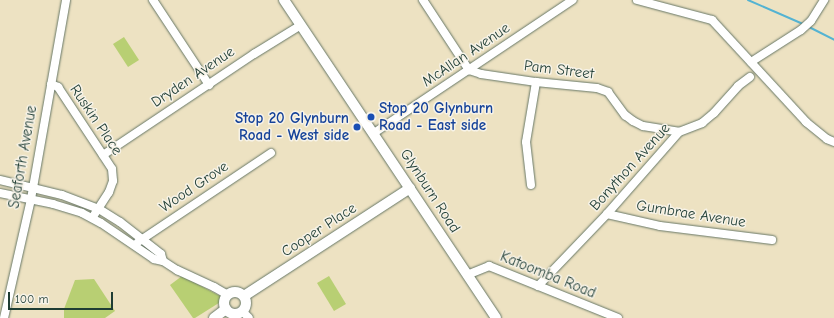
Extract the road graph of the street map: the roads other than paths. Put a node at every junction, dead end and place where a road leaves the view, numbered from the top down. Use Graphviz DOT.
graph roads {
  1 [pos="66,0"];
  2 [pos="153,0"];
  3 [pos="284,0"];
  4 [pos="423,0"];
  5 [pos="573,0"];
  6 [pos="637,0"];
  7 [pos="824,0"];
  8 [pos="301,25"];
  9 [pos="751,62"];
  10 [pos="469,70"];
  11 [pos="750,77"];
  12 [pos="536,82"];
  13 [pos="51,84"];
  14 [pos="209,85"];
  15 [pos="679,132"];
  16 [pos="374,133"];
  17 [pos="834,142"];
  18 [pos="271,153"];
  19 [pos="103,154"];
  20 [pos="0,180"];
  21 [pos="531,185"];
  22 [pos="33,187"];
  23 [pos="410,188"];
  24 [pos="0,192"];
  25 [pos="30,199"];
  26 [pos="99,209"];
  27 [pos="607,214"];
  28 [pos="92,218"];
  29 [pos="142,239"];
  30 [pos="772,240"];
  31 [pos="133,246"];
  32 [pos="163,261"];
  33 [pos="467,275"];
  34 [pos="538,286"];
  35 [pos="228,295"];
  36 [pos="244,296"];
  37 [pos="226,309"];
  38 [pos="246,315"];
  39 [pos="4,318"];
  40 [pos="214,318"];
  41 [pos="496,318"];
  42 [pos="618,318"];
  1 -- 13 [label="street, Seaforth Avenue"];
  2 -- 14 [label="street"];
  3 -- 8 [label="street, Glynburn Road"];
  4 -- 10 [label="street"];
  5 -- 10 [label="street, McAllan Avenue"];
  6 -- 9 [label="street"];
  7 -- 9 [label="street"];
  8 -- 14 [label="street, Dryden Avenue"];
  8 -- 16 [label="street, Glynburn Road"];
  9 -- 17 [label="street"];
  10 -- 12 [label="street, Pam Street"];
  10 -- 16 [label="street, McAllan Avenue"];
  11 -- 15 [label="street, Bonython Avenue"];
  12 -- 15 [label="street, Pam Street"];
  12 -- 21 [label="street"];
  13 -- 19 [label="street, Ruskin Place"];
  13 -- 22 [label="street, Seaforth Avenue"];
  14 -- 19 [label="street, Dryden Avenue"];
  15 -- 27 [label="street, Bonython Avenue"];
  16 -- 23 [label="street, Glynburn Road"];
  18 -- 29 [label="street, Wood Grove"];
  19 -- 26 [label="street, Ruskin Place"];
  20 -- 22 [label="street"];
  22 -- 25 [label="street, Seaforth Avenue"];
  22 -- 26 [label="street"];
  23 -- 33 [label="street, Glynburn Road"];
  23 -- 36 [label="street, Cooper Place"];
  24 -- 25 [label="street"];
  25 -- 28 [label="street"];
  25 -- 39 [label="street, Seaforth Avenue"];
  26 -- 28 [label="street, Ruskin Place"];
  26 -- 29 [label="street"];
  27 -- 30 [label="street, Gumbrae Avenue"];
  27 -- 34 [label="street, Bonython Avenue"];
  28 -- 31 [label="street"];
  29 -- 31 [label="street, Wood Grove"];
  29 -- 32 [label="street"];
  31 -- 32 [label="street"];
  32 -- 35 [label="street"];
  33 -- 34 [label="street, Katoomba Road"];
  33 -- 41 [label="street, Glynburn Road"];
  34 -- 42 [label="street, Katoomba Road"];
  35 -- 36 [label="street"];
  35 -- 37 [label="street"];
  36 -- 38 [label="street"];
  37 -- 38 [label="street"];
  37 -- 40 [label="street"];
}
